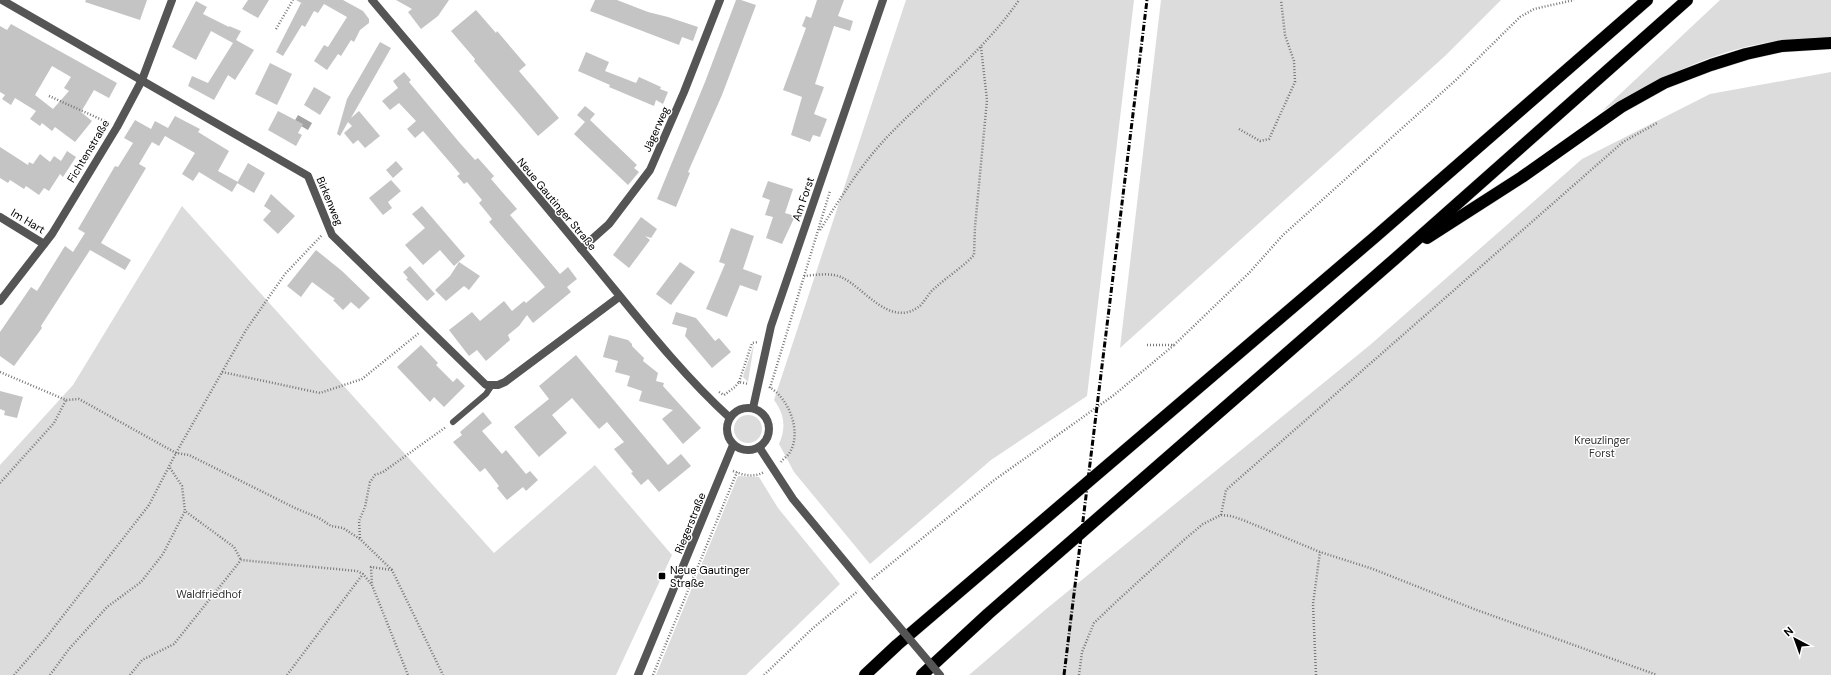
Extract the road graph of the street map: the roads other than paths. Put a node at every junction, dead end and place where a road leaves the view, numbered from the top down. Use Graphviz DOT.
graph roads {
  1 [pos="2,0"];
  2 [pos="172,0"];
  3 [pos="372,0"];
  4 [pos="720,0"];
  5 [pos="884,0"];
  6 [pos="1647,0"];
  7 [pos="1687,0"];
  8 [pos="1831,43"];
  9 [pos="142,80"];
  10 [pos="0,217"];
  11 [pos="44,244"];
  12 [pos="581,249"];
  13 [pos="1396,258"];
  14 [pos="619,297"];
  15 [pos="0,301"];
  16 [pos="492,385"];
  17 [pos="753,408"];
  18 [pos="730,418"];
  19 [pos="453,422"];
  20 [pos="733,445"];
  21 [pos="759,448"];
  22 [pos="638,675"];
  23 [pos="865,675"];
  24 [pos="922,675"];
  25 [pos="940,675"];
  1 -- 9 [label="street, Birkenweg"];
  2 -- 9 [label="street, Fichtenstraße"];
  3 -- 12 [label="street, Neue Gautinger Straße"];
  4 -- 12 [label="street, Jägerweg"];
  5 -- 17 [label="street, Am Forst"];
  6 -- 23 [label="highway"];
  7 -- 13 [label="highway"];
  8 -- 13 [label="highway"];
  9 -- 11 [label="street, Fichtenstraße"];
  9 -- 16 [label="street, Birkenweg"];
  10 -- 11 [label="street, Im Hart"];
  11 -- 15 [label="street, Fichtenstraße"];
  12 -- 14 [label="street, Neue Gautinger Straße"];
  13 -- 24 [label="highway"];
  14 -- 16 [label="street"];
  14 -- 18 [label="street, Neue Gautinger Straße"];
  16 -- 19 [label="lane"];
  17 -- 18 [label="street"];
  17 -- 21 [label="street"];
  18 -- 20 [label="street"];
  20 -- 21 [label="street"];
  20 -- 22 [label="street, Riegerstraße"];
  21 -- 25 [label="street, bridge"];
}
